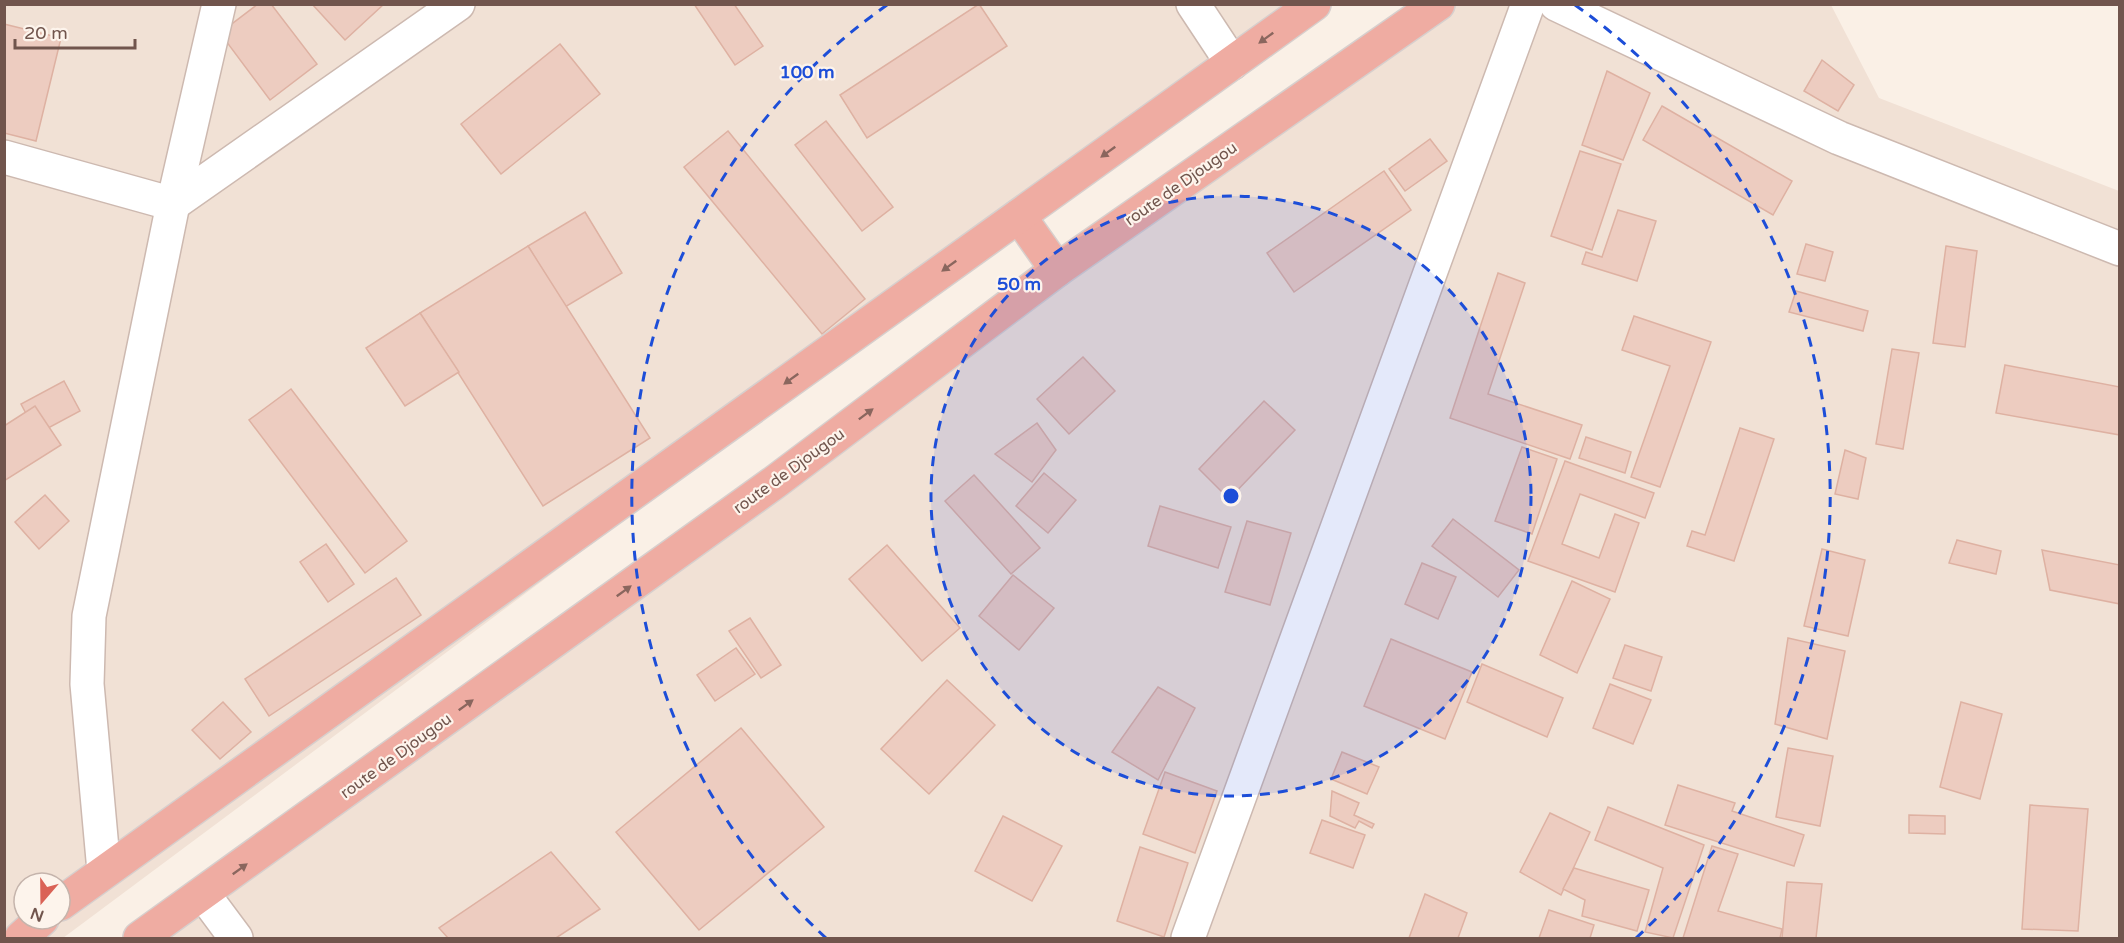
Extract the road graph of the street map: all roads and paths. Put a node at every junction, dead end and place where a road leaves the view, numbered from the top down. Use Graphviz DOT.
graph roads {
  1 [pos="219,4"];
  2 [pos="458,4"];
  3 [pos="1193,4"];
  4 [pos="1314,4"];
  5 [pos="1438,4"];
  6 [pos="1528,4"];
  7 [pos="1556,4"];
  8 [pos="1232,63"];
  9 [pos="4,157"];
  10 [pos="173,204"];
  11 [pos="1019,216"];
  12 [pos="2120,249"];
  13 [pos="1057,270"];
  14 [pos="104,871"];
  15 [pos="72,895"];
  16 [pos="204,895"];
  17 [pos="140,939"];
  18 [pos="236,939"];
  19 [pos="1188,939"];
  1 -- 10 [label="street"];
  2 -- 10 [label="street"];
  3 -- 8 [label="street"];
  4 -- 8 [label="highway, one-way"];
  5 -- 13 [label="highway, route de Djougou"];
  6 -- 19 [label="street"];
  7 -- 12 [label="street"];
  8 -- 11 [label="highway, one-way"];
  9 -- 10 [label="street"];
  10 -- 14 [label="street"];
  11 -- 13 [label="highway"];
  11 -- 14 [label="highway, one-way"];
  16 -- 13 [label="highway, route de Djougou, one-way"];
  14 -- 15 [label="highway"];
  16 -- 17 [label="highway, route de Djougou"];
  16 -- 18 [label="street"];
}
